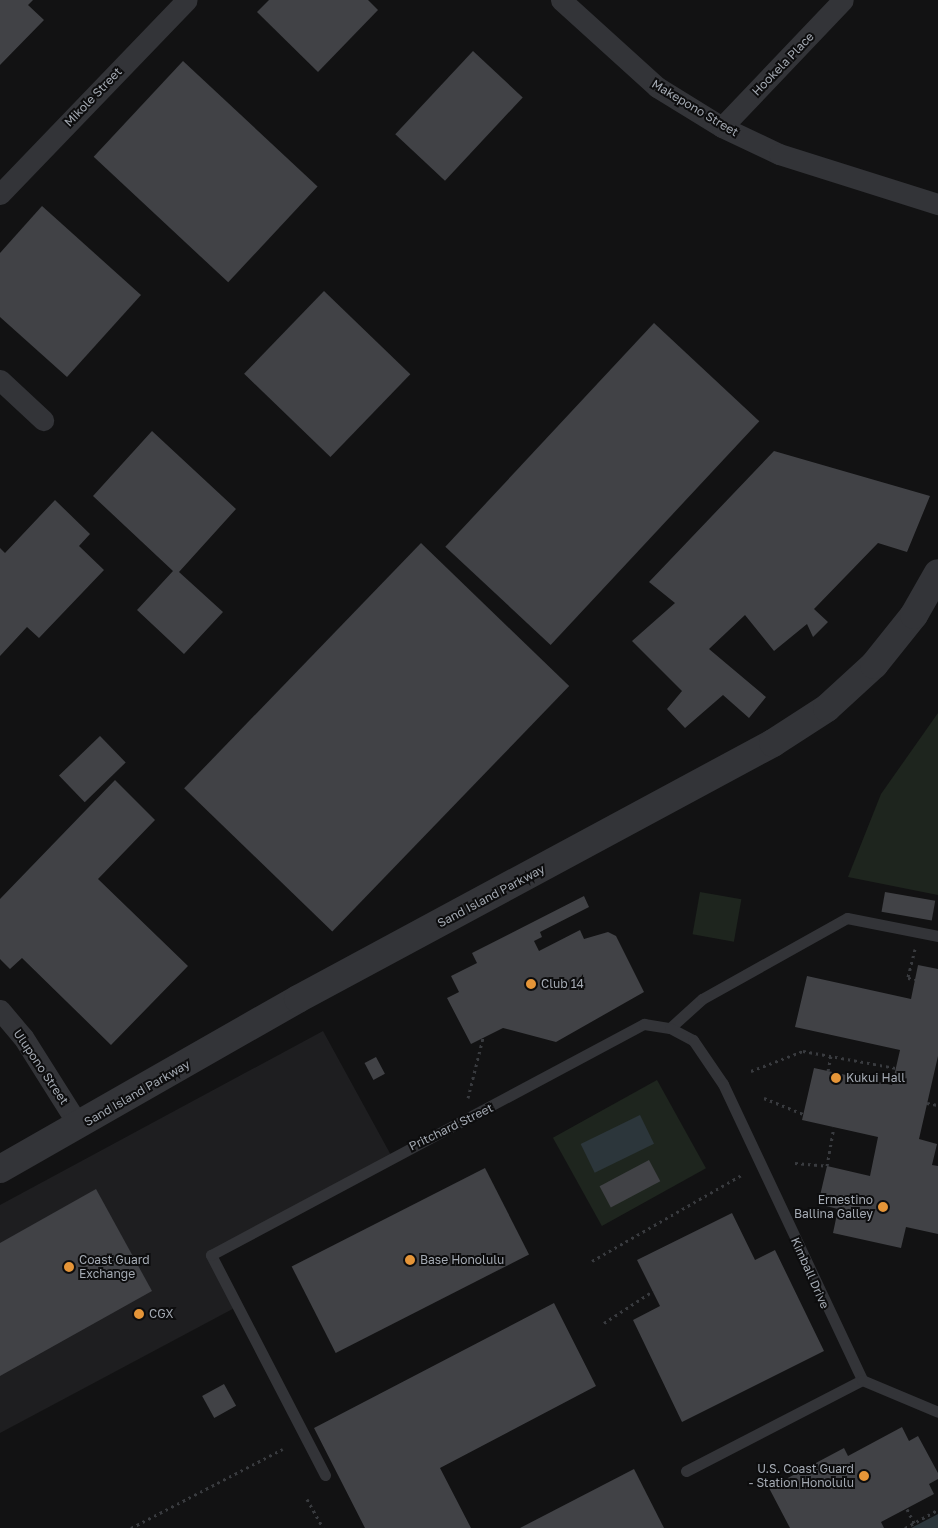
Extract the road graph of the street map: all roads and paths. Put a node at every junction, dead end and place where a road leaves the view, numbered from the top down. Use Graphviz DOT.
graph roads {
  1 [pos="187,0"];
  2 [pos="561,0"];
  3 [pos="843,0"];
  4 [pos="722,127"];
  5 [pos="0,194"];
  6 [pos="938,204"];
  7 [pos="0,380"];
  8 [pos="43,420"];
  9 [pos="938,573"];
  10 [pos="938,936"];
  11 [pos="916,944"];
  12 [pos="915,979"];
  13 [pos="0,1010"];
  14 [pos="670,1028"];
  15 [pos="483,1038"];
  16 [pos="693,1040"];
  17 [pos="831,1056"];
  18 [pos="896,1068"];
  19 [pos="751,1071"];
  20 [pos="828,1071"];
  21 [pos="764,1098"];
  22 [pos="927,1103"];
  23 [pos="467,1104"];
  24 [pos="938,1105"];
  25 [pos="803,1114"];
  26 [pos="79,1126"];
  27 [pos="834,1128"];
  28 [pos="795,1163"];
  29 [pos="0,1169"];
  30 [pos="743,1174"];
  31 [pos="592,1261"];
  32 [pos="653,1292"];
  33 [pos="604,1323"];
  34 [pos="862,1380"];
  35 [pos="938,1412"];
  36 [pos="283,1449"];
  37 [pos="686,1471"];
  38 [pos="325,1475"];
  39 [pos="307,1499"];
  40 [pos="907,1509"];
  41 [pos="938,1510"];
  42 [pos="914,1526"];
  43 [pos="131,1528"];
  44 [pos="323,1528"];
  45 [pos="905,1528"];
  1 -- 5 [label="street, Mikole Street"];
  2 -- 4 [label="street, Makepono Street"];
  3 -- 4 [label="street, Hookela Place"];
  4 -- 6 [label="street, Makepono Street"];
  7 -- 8 [label="street"];
  9 -- 26 [label="street, Sand Island Parkway"];
  10 -- 14 [label="lane"];
  11 -- 12 [label="path"];
  13 -- 26 [label="street, Ulupono Street"];
  14 -- 16 [label="lane, Pritchard Street"];
  14 -- 38 [label="lane, Pritchard Street"];
  15 -- 23 [label="path"];
  16 -- 34 [label="lane, Kimball Drive"];
  17 -- 18 [label="path"];
  17 -- 19 [label="path"];
  17 -- 20 [label="path"];
  21 -- 25 [label="path"];
  22 -- 24 [label="path"];
  26 -- 29 [label="street, Sand Island Parkway"];
  27 -- 28 [label="path"];
  30 -- 31 [label="path"];
  32 -- 33 [label="path"];
  34 -- 35 [label="lane"];
  34 -- 37 [label="lane"];
  36 -- 43 [label="path"];
  39 -- 44 [label="path"];
  40 -- 42 [label="path"];
  41 -- 42 [label="path"];
  42 -- 45 [label="path"];
}
